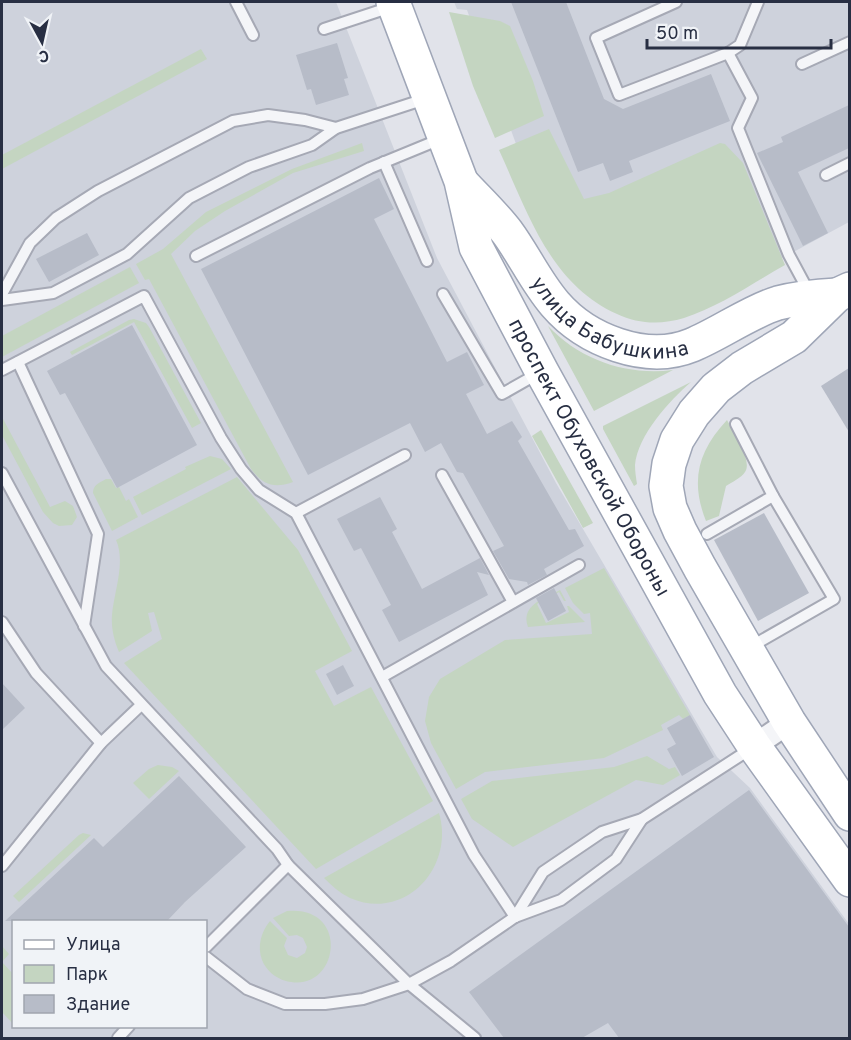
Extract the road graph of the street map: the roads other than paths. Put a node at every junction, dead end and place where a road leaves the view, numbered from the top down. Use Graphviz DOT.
graph roads {
  1 [pos="236,2"];
  2 [pos="676,2"];
  3 [pos="758,2"];
  4 [pos="394,4"];
  5 [pos="324,29"];
  6 [pos="253,35"];
  7 [pos="849,42"];
  8 [pos="728,53"];
  9 [pos="802,64"];
  10 [pos="428,98"];
  11 [pos="336,128"];
  12 [pos="443,138"];
  13 [pos="384,162"];
  14 [pos="849,163"];
  15 [pos="826,175"];
  16 [pos="460,181"];
  17 [pos="196,256"];
  18 [pos="427,261"];
  19 [pos="833,293"];
  20 [pos="2,294"];
  21 [pos="443,294"];
  22 [pos="2,300"];
  23 [pos="18,362"];
  24 [pos="2,370"];
  25 [pos="542,372"];
  26 [pos="736,424"];
  27 [pos="405,455"];
  28 [pos="2,473"];
  29 [pos="442,475"];
  30 [pos="773,496"];
  31 [pos="296,513"];
  32 [pos="707,534"];
  33 [pos="579,565"];
  34 [pos="513,602"];
  35 [pos="2,622"];
  36 [pos="84,626"];
  37 [pos="746,649"];
  38 [pos="382,677"];
  39 [pos="141,705"];
  40 [pos="789,722"];
  41 [pos="101,743"];
  42 [pos="754,746"];
  43 [pos="849,814"];
  44 [pos="642,819"];
  45 [pos="288,865"];
  46 [pos="2,866"];
  47 [pos="849,880"];
  48 [pos="515,917"];
  49 [pos="207,946"];
  50 [pos="207,958"];
  51 [pos="409,984"];
  52 [pos="475,1038"];
  1 -- 6 [label="lane"];
  2 -- 8 [label="lane"];
  3 -- 8 [label="lane"];
  4 -- 5 [label="lane"];
  4 -- 10 [label="main road, проспект Обуховской Обороны"];
  7 -- 9 [label="lane"];
  8 -- 19 [label="lane"];
  10 -- 11 [label="lane"];
  10 -- 12 [label="main road, проспект Обуховской Обороны"];
  11 -- 20 [label="lane"];
  11 -- 22 [label="lane"];
  12 -- 13 [label="lane"];
  12 -- 16 [label="main road, проспект Обуховской Обороны"];
  13 -- 17 [label="lane"];
  13 -- 18 [label="lane"];
  14 -- 15 [label="lane"];
  16 -- 19 [label="main road, улица Бабушкина"];
  16 -- 25 [label="main road, проспект Обуховской Обороны"];
  19 -- 37 [label="main road, проспект Обуховской Обороны"];
  21 -- 25 [label="lane"];
  23 -- 24 [label="lane"];
  23 -- 31 [label="lane"];
  23 -- 36 [label="lane"];
  25 -- 42 [label="main road, проспект Обуховской Обороны"];
  26 -- 30 [label="lane"];
  27 -- 31 [label="lane"];
  28 -- 36 [label="lane"];
  29 -- 34 [label="lane"];
  30 -- 32 [label="lane"];
  30 -- 37 [label="lane"];
  31 -- 38 [label="lane"];
  33 -- 34 [label="lane"];
  34 -- 38 [label="lane"];
  35 -- 41 [label="lane"];
  36 -- 39 [label="lane"];
  37 -- 40 [label="main road, проспект Обуховской Обороны"];
  38 -- 48 [label="lane"];
  39 -- 41 [label="lane"];
  39 -- 45 [label="lane"];
  40 -- 42 [label="street"];
  40 -- 43 [label="main road, проспект Обуховской Обороны"];
  41 -- 46 [label="lane"];
  42 -- 44 [label="lane"];
  42 -- 47 [label="main road, проспект Обуховской Обороны"];
  44 -- 48 [label="lane"];
  44 -- 48 [label="lane"];
  45 -- 49 [label="lane"];
  45 -- 51 [label="lane"];
  48 -- 51 [label="lane"];
  50 -- 51 [label="lane"];
  51 -- 52 [label="lane"];
}
